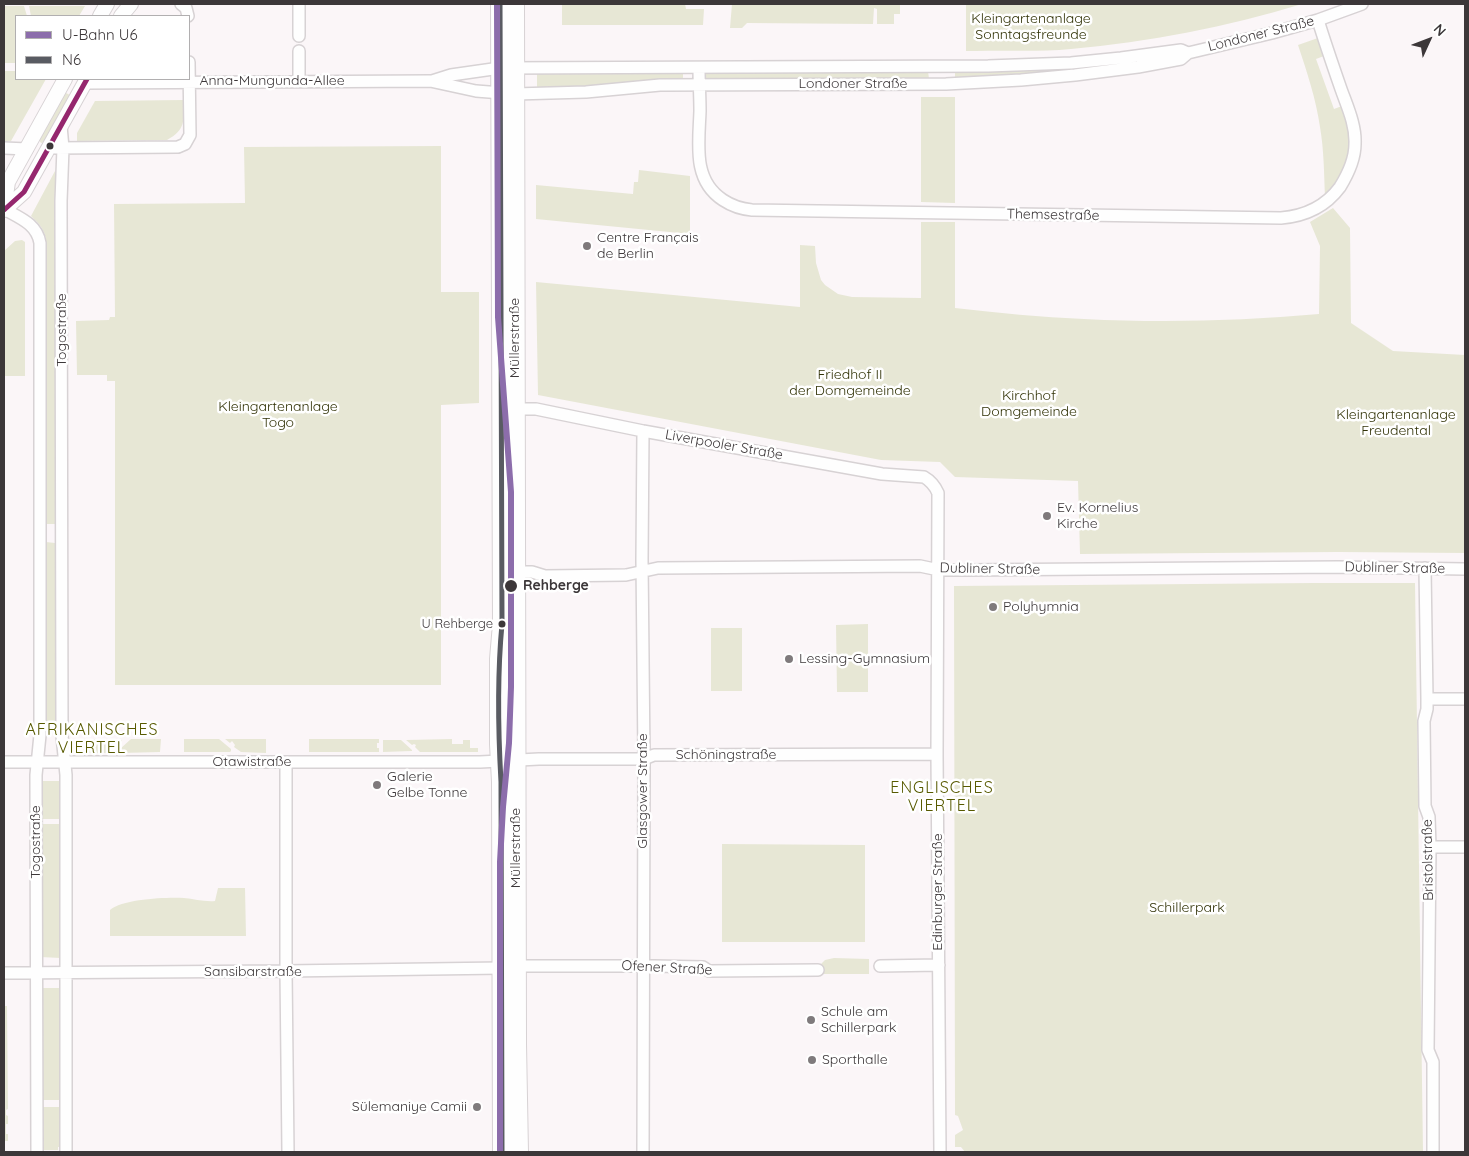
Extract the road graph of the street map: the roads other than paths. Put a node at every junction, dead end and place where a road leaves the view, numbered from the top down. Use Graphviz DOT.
graph roads {
  1 [pos="131,4"];
  2 [pos="181,4"];
  3 [pos="299,4"];
  4 [pos="500,4"];
  5 [pos="515,4"];
  6 [pos="1362,4"];
  7 [pos="123,15"];
  8 [pos="188,15"];
  9 [pos="1318,20"];
  10 [pos="299,36"];
  11 [pos="299,51"];
  12 [pos="1188,53"];
  13 [pos="508,68"];
  14 [pos="699,68"];
  15 [pos="64,80"];
  16 [pos="86,81"];
  17 [pos="299,81"];
  18 [pos="430,81"];
  19 [pos="189,82"];
  20 [pos="699,85"];
  21 [pos="508,93"];
  22 [pos="4,148"];
  23 [pos="27,148"];
  24 [pos="56,148"];
  25 [pos="4,210"];
  26 [pos="515,409"];
  27 [pos="643,431"];
  28 [pos="932,483"];
  29 [pos="40,532"];
  30 [pos="62,533"];
  31 [pos="1425,568"];
  32 [pos="1465,569"];
  33 [pos="938,570"];
  34 [pos="516,572"];
  35 [pos="642,572"];
  36 [pos="1428,699"];
  37 [pos="1465,700"];
  38 [pos="937,754"];
  39 [pos="644,759"];
  40 [pos="508,760"];
  41 [pos="4,762"];
  42 [pos="37,762"];
  43 [pos="65,762"];
  44 [pos="286,762"];
  45 [pos="1430,847"];
  46 [pos="1465,847"];
  47 [pos="939,965"];
  48 [pos="643,966"];
  49 [pos="880,966"];
  50 [pos="509,967"];
  51 [pos="818,970"];
  52 [pos="286,972"];
  53 [pos="4,973"];
  54 [pos="36,973"];
  55 [pos="66,973"];
  56 [pos="510,1133"];
  57 [pos="37,1152"];
  58 [pos="66,1152"];
  59 [pos="288,1152"];
  60 [pos="502,1152"];
  61 [pos="519,1152"];
  62 [pos="643,1152"];
  63 [pos="940,1152"];
  64 [pos="1433,1152"];
  1 -- 7 [label="street"];
  2 -- 8 [label="street"];
  3 -- 10 [label="street"];
  4 -- 13 [label="main road, Müllerstraße"];
  5 -- 13 [label="main road, Müllerstraße"];
  6 -- 9 [label="street, Londoner Straße"];
  9 -- 12 [label="street, Londoner Straße"];
  9 -- 20 [label="street, Themsestraße"];
  11 -- 17 [label="street"];
  12 -- 14 [label="street, Londoner Straße"];
  12 -- 20 [label="street, Londoner Straße"];
  13 -- 14 [label="street, Londoner Straße"];
  13 -- 18 [label="street, Anna-Mungunda-Allee"];
  13 -- 21 [label="main road, Müllerstraße"];
  14 -- 20 [label="street, Themsestraße"];
  15 -- 16 [label="street"];
  15 -- 23 [label="street"];
  16 -- 19 [label="street, Anna-Mungunda-Allee"];
  16 -- 24 [label="street"];
  17 -- 18 [label="street, Anna-Mungunda-Allee"];
  17 -- 19 [label="street, Anna-Mungunda-Allee"];
  18 -- 21 [label="street, Anna-Mungunda-Allee"];
  19 -- 24 [label="street"];
  20 -- 21 [label="street, Londoner Straße"];
  21 -- 26 [label="main road, Müllerstraße"];
  21 -- 40 [label="main road, Müllerstraße"];
  22 -- 23 [label="street"];
  23 -- 24 [label="street"];
  23 -- 25 [label="street"];
  24 -- 25 [label="street"];
  24 -- 30 [label="street, Togostraße"];
  25 -- 29 [label="street, Togostraße"];
  26 -- 27 [label="street, Liverpooler Straße"];
  26 -- 34 [label="main road, Müllerstraße"];
  27 -- 28 [label="street, Liverpooler Straße"];
  27 -- 35 [label="street, Glasgower Straße"];
  28 -- 33 [label="street, Edinburger Straße"];
  29 -- 30 [label="street"];
  29 -- 42 [label="street, Togostraße"];
  30 -- 43 [label="street, Togostraße"];
  31 -- 32 [label="street, Dubliner Straße"];
  31 -- 33 [label="street, Dubliner Straße"];
  31 -- 36 [label="street, Bristolstraße"];
  33 -- 35 [label="street, Dubliner Straße"];
  33 -- 38 [label="street, Edinburger Straße"];
  34 -- 35 [label="street, Dubliner Straße"];
  34 -- 40 [label="main road, Müllerstraße"];
  35 -- 39 [label="street, Glasgower Straße"];
  36 -- 37 [label="street"];
  36 -- 45 [label="street, Bristolstraße"];
  38 -- 39 [label="street, Schöningstraße"];
  38 -- 47 [label="street, Edinburger Straße"];
  39 -- 40 [label="street, Schöningstraße"];
  39 -- 48 [label="street, Glasgower Straße"];
  40 -- 44 [label="street, Otawistraße"];
  40 -- 50 [label="main road, Müllerstraße"];
  41 -- 42 [label="street, Otawistraße"];
  42 -- 43 [label="street, Otawistraße"];
  42 -- 54 [label="street, Togostraße"];
  43 -- 44 [label="street, Otawistraße"];
  43 -- 55 [label="street, Togostraße"];
  44 -- 52 [label="street"];
  45 -- 46 [label="street"];
  45 -- 64 [label="street, Bristolstraße"];
  47 -- 49 [label="street"];
  47 -- 63 [label="street, Edinburger Straße"];
  48 -- 50 [label="street, Ofener Straße"];
  48 -- 51 [label="street, Ofener Straße"];
  48 -- 62 [label="street, Glasgower Straße"];
  50 -- 52 [label="street, Sansibarstraße"];
  50 -- 56 [label="main road, Müllerstraße"];
  52 -- 55 [label="street, Sansibarstraße"];
  52 -- 59 [label="street"];
  53 -- 54 [label="street, Sansibarstraße"];
  54 -- 55 [label="street, Sansibarstraße"];
  54 -- 57 [label="street, Togostraße"];
  55 -- 58 [label="street, Togostraße"];
  56 -- 60 [label="main road, Müllerstraße"];
  56 -- 61 [label="main road, Müllerstraße"];
}
